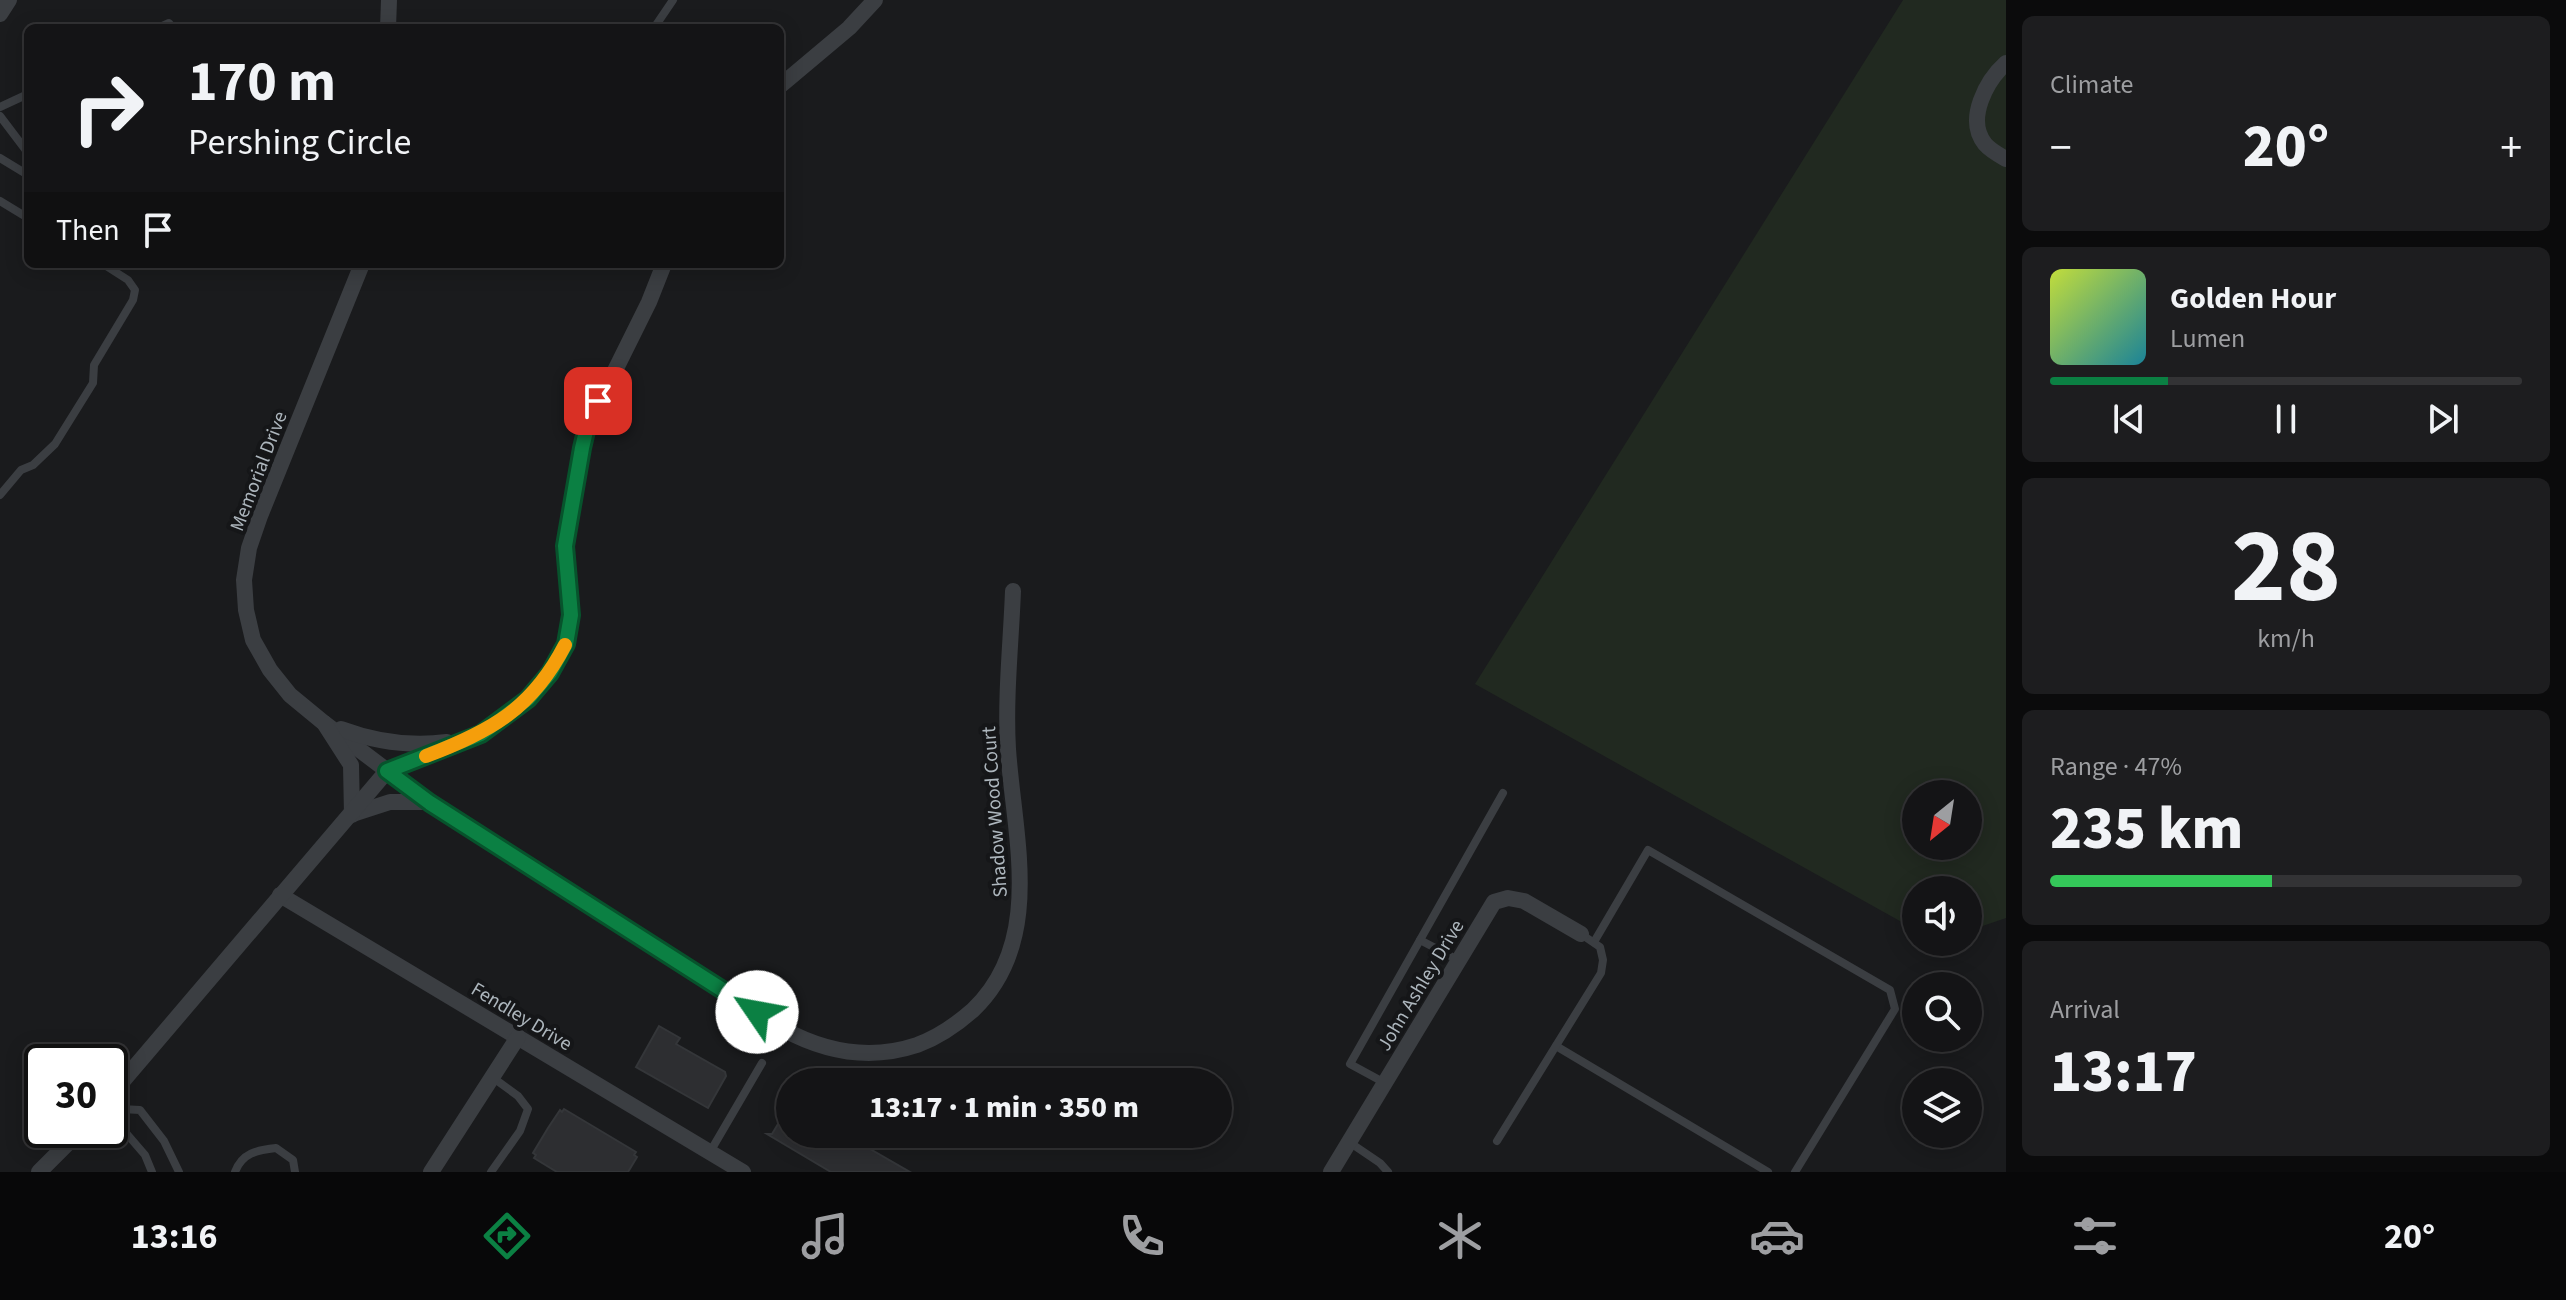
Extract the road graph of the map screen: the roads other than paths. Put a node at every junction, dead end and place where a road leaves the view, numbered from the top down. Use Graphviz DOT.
graph roads {
  1 [pos="9,0"];
  2 [pos="389,0"];
  3 [pos="673,0"];
  4 [pos="875,0"];
  5 [pos="0,14"];
  6 [pos="388,24"];
  7 [pos="657,24"];
  8 [pos="2006,63"];
  9 [pos="784,83"];
  10 [pos="24,96"];
  11 [pos="0,107"];
  12 [pos="0,116"];
  13 [pos="24,148"];
  14 [pos="0,158"];
  15 [pos="2006,159"];
  16 [pos="24,173"];
  17 [pos="0,201"];
  18 [pos="24,216"];
  19 [pos="109,268"];
  20 [pos="360,268"];
  21 [pos="662,268"];
  22 [pos="0,495"];
  23 [pos="1013,591"];
  24 [pos="324,723"];
  25 [pos="468,739"];
  26 [pos="387,771"];
  27 [pos="1503,793"];
  28 [pos="430,803"];
  29 [pos="352,815"];
  30 [pos="280,895"];
  31 [pos="1588,938"];
  32 [pos="1420,940"];
  33 [pos="1458,960"];
  34 [pos="518,1037"];
  35 [pos="1556,1046"];
  36 [pos="762,1063"];
  37 [pos="492,1077"];
  38 [pos="128,1082"];
  39 [pos="1385,1083"];
  40 [pos="128,1105"];
  41 [pos="128,1135"];
  42 [pos="1497,1141"];
  43 [pos="1349,1142"];
  44 [pos="63,1148"];
  45 [pos="710,1152"];
  46 [pos="39,1172"];
  47 [pos="152,1172"];
  48 [pos="179,1172"];
  49 [pos="235,1172"];
  50 [pos="295,1172"];
  51 [pos="431,1172"];
  52 [pos="491,1172"];
  53 [pos="743,1172"];
  54 [pos="1331,1172"];
  55 [pos="1388,1172"];
  56 [pos="1768,1172"];
  57 [pos="1795,1172"];
  1 -- 5 [label="street"];
  2 -- 6 [label="street"];
  3 -- 7 [label="lane"];
  4 -- 9 [label="street"];
  8 -- 15 [label="street"];
  10 -- 11 [label="lane"];
  12 -- 13 [label="lane"];
  14 -- 16 [label="lane"];
  17 -- 18 [label="lane"];
  19 -- 22 [label="lane"];
  20 -- 24 [label="street, Memorial Drive"];
  21 -- 25 [label="street"];
  23 -- 28 [label="street, Shadow Wood Court"];
  24 -- 25 [label="street, Memorial Drive"];
  24 -- 26 [label="street, Shadow Wood Court"];
  24 -- 29 [label="street, Memorial Drive"];
  25 -- 26 [label="street"];
  26 -- 28 [label="street, Shadow Wood Court"];
  26 -- 29 [label="street"];
  27 -- 32 [label="lane"];
  28 -- 29 [label="street"];
  29 -- 30 [label="street"];
  30 -- 34 [label="street, Fendley Drive"];
  30 -- 38 [label="street"];
  31 -- 33 [label="street, John Ashley Drive"];
  31 -- 35 [label="lane"];
  31 -- 57 [label="lane"];
  32 -- 33 [label="lane"];
  32 -- 39 [label="lane"];
  33 -- 39 [label="street, John Ashley Drive"];
  34 -- 37 [label="street"];
  34 -- 45 [label="street, Fendley Drive"];
  35 -- 42 [label="lane"];
  35 -- 56 [label="lane"];
  36 -- 45 [label="lane"];
  37 -- 51 [label="street"];
  37 -- 52 [label="lane"];
  39 -- 43 [label="street, John Ashley Drive"];
  40 -- 48 [label="lane"];
  41 -- 47 [label="lane"];
  43 -- 54 [label="street, John Ashley Drive"];
  43 -- 55 [label="lane"];
  44 -- 46 [label="street"];
  45 -- 53 [label="street, Fendley Drive"];
  49 -- 50 [label="lane"];
}
